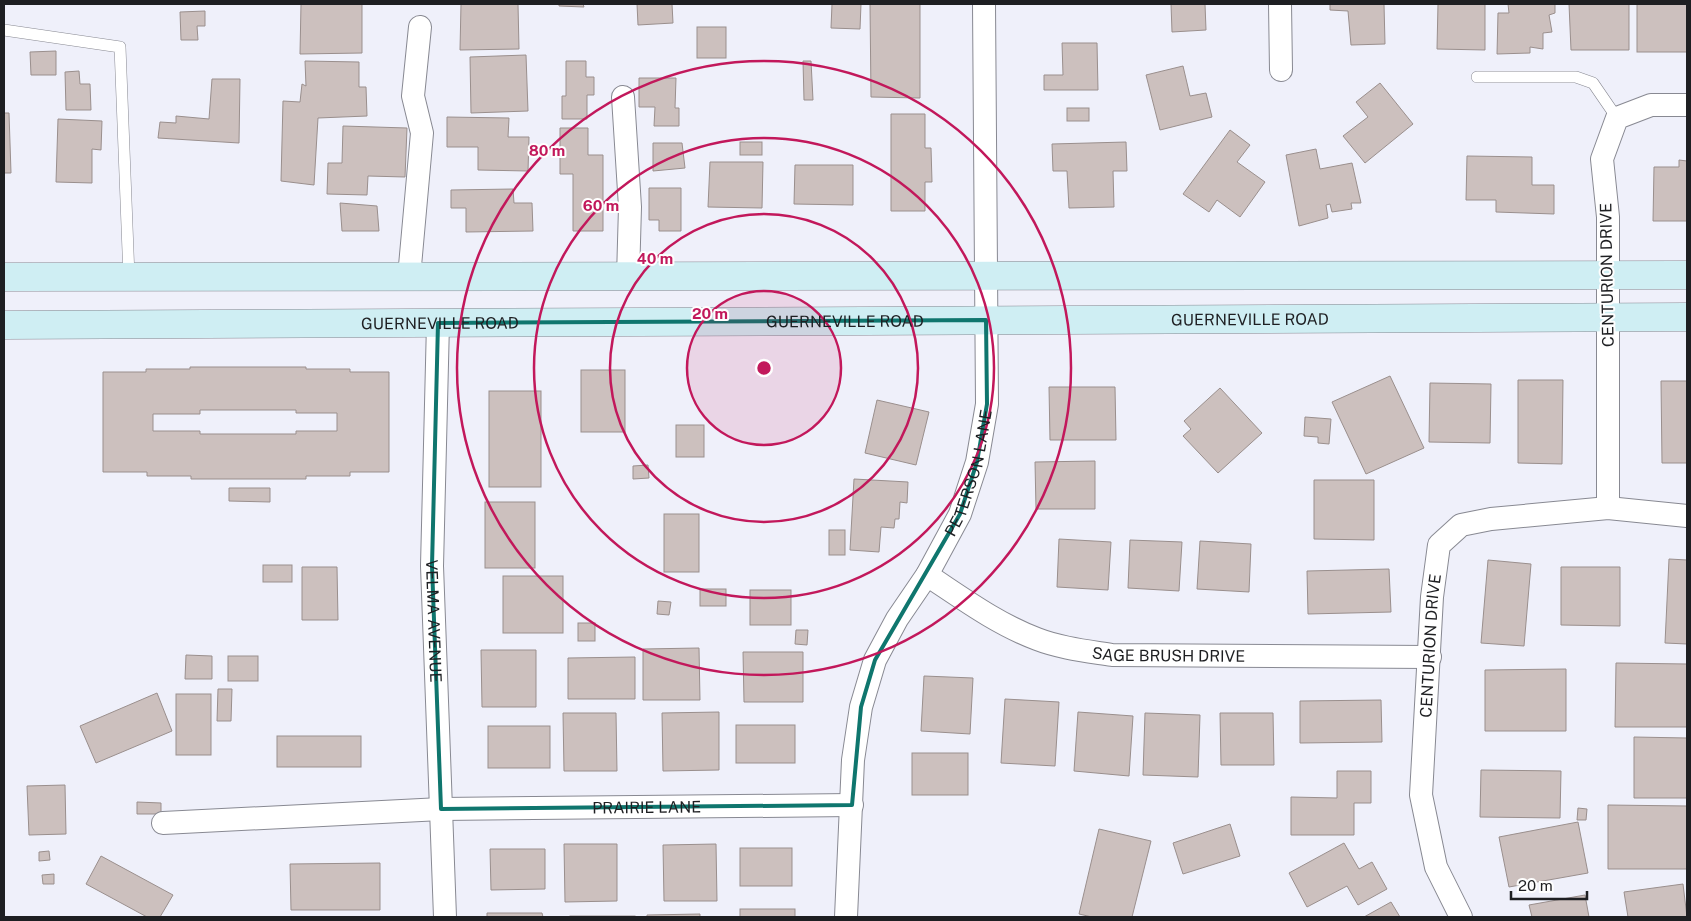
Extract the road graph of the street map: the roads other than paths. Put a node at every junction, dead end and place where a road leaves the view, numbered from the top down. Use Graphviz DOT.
graph roads {
  1 [pos="984,4"];
  2 [pos="1280,4"];
  3 [pos="420,27"];
  4 [pos="4,30"];
  5 [pos="1282,70"];
  6 [pos="1477,77"];
  7 [pos="623,97"];
  8 [pos="1687,105"];
  9 [pos="1617,118"];
  10 [pos="1687,274"];
  11 [pos="1606,275"];
  12 [pos="4,277"];
  13 [pos="129,277"];
  14 [pos="409,277"];
  15 [pos="628,277"];
  16 [pos="985,277"];
  17 [pos="1687,317"];
  18 [pos="1608,318"];
  19 [pos="986,320"];
  20 [pos="438,323"];
  21 [pos="4,325"];
  22 [pos="1608,508"];
  23 [pos="1687,516"];
  24 [pos="926,575"];
  25 [pos="1430,657"];
  26 [pos="852,805"];
  27 [pos="441,809"];
  28 [pos="163,823"];
  29 [pos="445,917"];
  30 [pos="846,917"];
  31 [pos="1461,917"];
  1 -- 16 [label="street, PETERSON LANE"];
  2 -- 5 [label="street"];
  3 -- 14 [label="street"];
  4 -- 13 [label="lane"];
  6 -- 9 [label="lane"];
  7 -- 15 [label="street"];
  8 -- 9 [label="street"];
  9 -- 11 [label="street, CENTURION DRIVE"];
  10 -- 11 [label="main road"];
  11 -- 16 [label="main road"];
  11 -- 18 [label="street, CENTURION DRIVE"];
  12 -- 13 [label="main road"];
  13 -- 14 [label="main road"];
  14 -- 15 [label="main road"];
  15 -- 16 [label="main road"];
  16 -- 19 [label="street, PETERSON LANE"];
  17 -- 18 [label="main road, GUERNEVILLE ROAD"];
  18 -- 19 [label="main road, GUERNEVILLE ROAD"];
  18 -- 22 [label="street, CENTURION DRIVE"];
  19 -- 20 [label="main road, GUERNEVILLE ROAD"];
  19 -- 24 [label="street, PETERSON LANE"];
  20 -- 21 [label="main road, GUERNEVILLE ROAD"];
  20 -- 27 [label="street, VELMA AVENUE"];
  22 -- 23 [label="street, CENTURION DRIVE"];
  22 -- 25 [label="street, CENTURION DRIVE"];
  24 -- 25 [label="street, SAGE BRUSH DRIVE"];
  24 -- 26 [label="street, PETERSON LANE"];
  25 -- 31 [label="street, CENTURION DRIVE"];
  26 -- 27 [label="street, PRAIRIE LANE"];
  26 -- 30 [label="street, PETERSON LANE"];
  27 -- 28 [label="street, PRAIRIE LANE"];
  27 -- 29 [label="street, VELMA AVENUE"];
}
